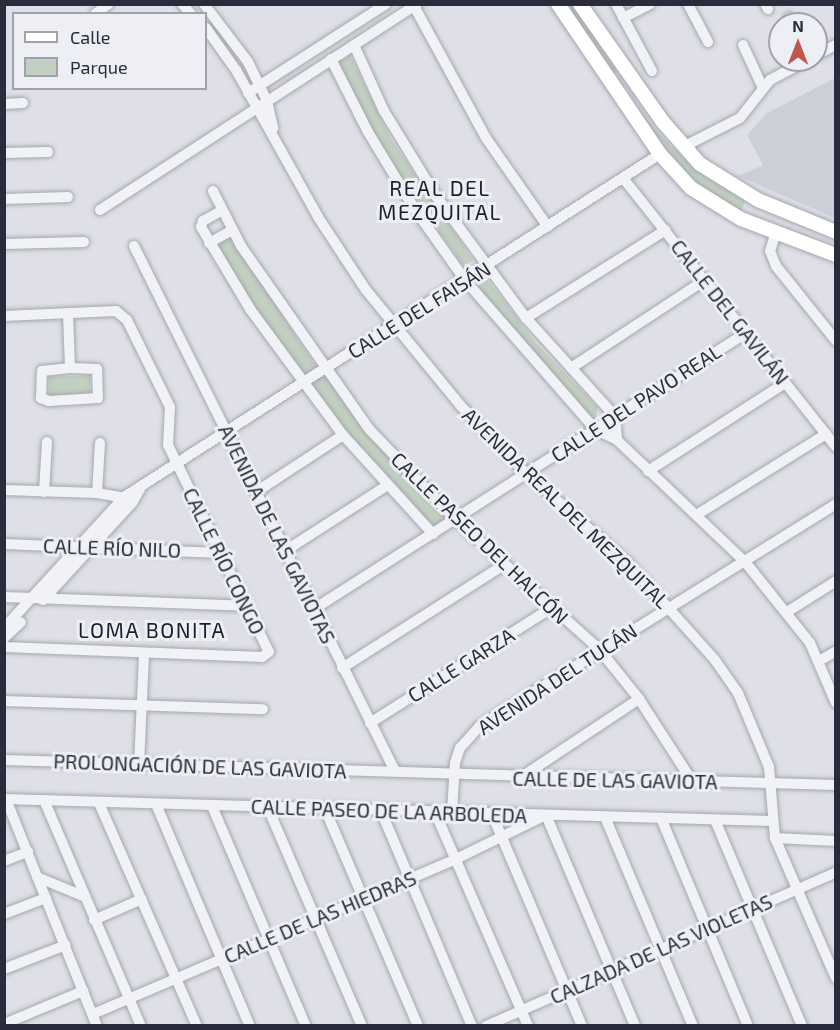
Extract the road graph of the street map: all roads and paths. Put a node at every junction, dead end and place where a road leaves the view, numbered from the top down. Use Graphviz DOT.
graph roads {
  1 [pos="204,4"];
  2 [pos="386,4"];
  3 [pos="558,4"];
  4 [pos="580,4"];
  5 [pos="616,4"];
  6 [pos="650,4"];
  7 [pos="688,4"];
  8 [pos="416,5"];
  9 [pos="623,18"];
  10 [pos="207,30"];
  11 [pos="708,42"];
  12 [pos="354,45"];
  13 [pos="743,45"];
  14 [pos="331,59"];
  15 [pos="652,71"];
  16 [pos="789,72"];
  17 [pos="260,84"];
  18 [pos="763,88"];
  19 [pos="248,93"];
  20 [pos="267,101"];
  21 [pos="23,103"];
  22 [pos="4,104"];
  23 [pos="256,107"];
  24 [pos="274,134"];
  25 [pos="682,147"];
  26 [pos="48,152"];
  27 [pos="4,153"];
  28 [pos="660,154"];
  29 [pos="623,178"];
  30 [pos="213,191"];
  31 [pos="68,198"];
  32 [pos="4,199"];
  33 [pos="758,200"];
  34 [pos="712,203"];
  35 [pos="100,210"];
  36 [pos="221,211"];
  37 [pos="548,227"];
  38 [pos="232,230"];
  39 [pos="666,230"];
  40 [pos="836,232"];
  41 [pos="775,235"];
  42 [pos="84,242"];
  43 [pos="209,243"];
  44 [pos="4,244"];
  45 [pos="134,246"];
  46 [pos="836,255"];
  47 [pos="486,267"];
  48 [pos="705,279"];
  49 [pos="465,280"];
  50 [pos="68,313"];
  51 [pos="4,316"];
  52 [pos="526,318"];
  53 [pos="394,325"];
  54 [pos="746,333"];
  55 [pos="836,341"];
  56 [pos="70,368"];
  57 [pos="571,368"];
  58 [pos="326,369"];
  59 [pos="786,383"];
  60 [pos="303,384"];
  61 [pos="615,416"];
  62 [pos="596,430"];
  63 [pos="227,432"];
  64 [pos="826,434"];
  65 [pos="343,435"];
  66 [pos="617,440"];
  67 [pos="47,442"];
  68 [pos="100,443"];
  69 [pos="836,447"];
  70 [pos="177,465"];
  71 [pos="648,471"];
  72 [pos="526,473"];
  73 [pos="388,485"];
  74 [pos="4,490"];
  75 [pos="44,492"];
  76 [pos="256,492"];
  77 [pos="97,493"];
  78 [pos="128,500"];
  79 [pos="836,504"];
  80 [pos="698,514"];
  81 [pos="455,519"];
  82 [pos="433,534"];
  83 [pos="4,544"];
  84 [pos="84,546"];
  85 [pos="285,551"];
  86 [pos="220,553"];
  87 [pos="746,563"];
  88 [pos="505,564"];
  89 [pos="836,580"];
  90 [pos="4,597"];
  91 [pos="40,598"];
  92 [pos="246,606"];
  93 [pos="669,607"];
  94 [pos="553,608"];
  95 [pos="314,609"];
  96 [pos="787,612"];
  97 [pos="4,628"];
  98 [pos="4,638"];
  99 [pos="4,647"];
  100 [pos="599,650"];
  101 [pos="836,651"];
  102 [pos="144,654"];
  103 [pos="819,661"];
  104 [pos="342,668"];
  105 [pos="639,699"];
  106 [pos="4,701"];
  107 [pos="836,703"];
  108 [pos="141,707"];
  109 [pos="263,709"];
  110 [pos="370,723"];
  111 [pos="4,760"];
  112 [pos="139,765"];
  113 [pos="395,771"];
  114 [pos="454,775"];
  115 [pos="520,778"];
  116 [pos="692,782"];
  117 [pos="772,784"];
  118 [pos="836,785"];
  119 [pos="44,800"];
  120 [pos="99,802"];
  121 [pos="6,803"];
  122 [pos="156,804"];
  123 [pos="212,806"];
  124 [pos="268,808"];
  125 [pos="325,809"];
  126 [pos="381,811"];
  127 [pos="435,812"];
  128 [pos="452,813"];
  129 [pos="492,814"];
  130 [pos="546,815"];
  131 [pos="605,817"];
  132 [pos="661,818"];
  133 [pos="715,820"];
  134 [pos="773,821"];
  135 [pos="501,838"];
  136 [pos="775,838"];
  137 [pos="836,841"];
  138 [pos="28,852"];
  139 [pos="454,860"];
  140 [pos="4,861"];
  141 [pos="836,872"];
  142 [pos="37,877"];
  143 [pos="409,878"];
  144 [pos="798,889"];
  145 [pos="85,897"];
  146 [pos="46,898"];
  147 [pos="142,899"];
  148 [pos="364,899"];
  149 [pos="752,909"];
  150 [pos="4,914"];
  151 [pos="316,918"];
  152 [pos="94,920"];
  153 [pos="707,928"];
  154 [pos="269,938"];
  155 [pos="66,945"];
  156 [pos="660,948"];
  157 [pos="221,960"];
  158 [pos="4,969"];
  159 [pos="611,969"];
  160 [pos="836,978"];
  161 [pos="176,979"];
  162 [pos="567,990"];
  163 [pos="83,991"];
  164 [pos="129,998"];
  165 [pos="521,1011"];
  166 [pos="93,1014"];
  167 [pos="4,1024"];
  168 [pos="97,1026"];
  169 [pos="141,1026"];
  170 [pos="197,1026"];
  171 [pos="250,1026"];
  172 [pos="306,1026"];
  173 [pos="362,1026"];
  174 [pos="418,1026"];
  175 [pos="472,1026"];
  176 [pos="486,1026"];
  177 [pos="528,1026"];
  178 [pos="582,1026"];
  179 [pos="635,1026"];
  180 [pos="693,1026"];
  181 [pos="748,1026"];
  182 [pos="802,1026"];
  1 -- 17 [label="street, AVENIDA REAL DEL MEZQUITAL"];
  2 -- 17 [label="street"];
  3 -- 28 [label="main road"];
  4 -- 25 [label="main road"];
  5 -- 9 [label="street"];
  6 -- 9 [label="street"];
  7 -- 11 [label="street"];
  8 -- 12 [label="street"];
  8 -- 37 [label="street"];
  9 -- 15 [label="street"];
  10 -- 19 [label="street, AVENIDA REAL DEL MEZQUITAL"];
  12 -- 14 [label="street"];
  12 -- 47 [label="street"];
  13 -- 18 [label="street"];
  14 -- 20 [label="street"];
  14 -- 49 [label="street"];
  16 -- 18 [label="street"];
  17 -- 19 [label="street"];
  17 -- 20 [label="street, AVENIDA REAL DEL MEZQUITAL"];
  18 -- 25 [label="street"];
  19 -- 23 [label="street, AVENIDA REAL DEL MEZQUITAL"];
  20 -- 23 [label="street"];
  20 -- 24 [label="street, AVENIDA REAL DEL MEZQUITAL"];
  21 -- 22 [label="street"];
  23 -- 24 [label="street, AVENIDA REAL DEL MEZQUITAL"];
  23 -- 35 [label="street"];
  24 -- 53 [label="street, AVENIDA REAL DEL MEZQUITAL"];
  25 -- 33 [label="main road"];
  26 -- 27 [label="street"];
  28 -- 29 [label="street, CALLE DEL FAISÁN"];
  28 -- 34 [label="main road"];
  29 -- 37 [label="street, CALLE DEL FAISÁN"];
  29 -- 39 [label="street, CALLE DEL GAVILÁN"];
  30 -- 36 [label="street, CALLE PASEO DEL HALCÓN"];
  31 -- 32 [label="street"];
  33 -- 34 [label="main road"];
  33 -- 40 [label="main road"];
  34 -- 41 [label="main road"];
  36 -- 38 [label="street, CALLE PASEO DEL HALCÓN"];
  36 -- 43 [label="street"];
  37 -- 47 [label="street, CALLE DEL FAISÁN"];
  38 -- 43 [label="street"];
  38 -- 58 [label="street, CALLE PASEO DEL HALCÓN"];
  39 -- 48 [label="street, CALLE DEL GAVILÁN"];
  39 -- 52 [label="street"];
  41 -- 46 [label="main road"];
  41 -- 55 [label="street"];
  42 -- 44 [label="street"];
  43 -- 60 [label="street, CALLE PASEO DEL HALCÓN"];
  45 -- 63 [label="street, AVENIDA DE LAS GAVIOTAS"];
  47 -- 49 [label="street, CALLE DEL FAISÁN"];
  47 -- 52 [label="street"];
  48 -- 54 [label="street, CALLE DEL GAVILÁN"];
  48 -- 57 [label="street"];
  49 -- 53 [label="street, CALLE DEL FAISÁN"];
  49 -- 62 [label="street"];
  50 -- 51 [label="street, CALLE RÍO CONGO"];
  50 -- 56 [label="street"];
  50 -- 70 [label="street, CALLE RÍO CONGO"];
  52 -- 57 [label="street"];
  53 -- 58 [label="street, CALLE DEL FAISÁN"];
  53 -- 72 [label="street, AVENIDA REAL DEL MEZQUITAL"];
  54 -- 59 [label="street, CALLE DEL GAVILÁN"];
  54 -- 61 [label="street, CALLE DEL PAVO REAL"];
  56 -- 56 [label="street"];
  57 -- 61 [label="street"];
  58 -- 60 [label="street, CALLE DEL FAISÁN"];
  58 -- 81 [label="street, CALLE PASEO DEL HALCÓN"];
  59 -- 64 [label="street, CALLE DEL GAVILÁN"];
  59 -- 71 [label="street"];
  60 -- 63 [label="street, CALLE DEL FAISÁN"];
  60 -- 65 [label="street, CALLE PASEO DEL HALCÓN"];
  61 -- 62 [label="street, CALLE DEL PAVO REAL"];
  61 -- 66 [label="street"];
  62 -- 66 [label="street"];
  62 -- 72 [label="street, CALLE DEL PAVO REAL"];
  63 -- 70 [label="street, CALLE DEL FAISÁN"];
  63 -- 76 [label="street, AVENIDA DE LAS GAVIOTAS"];
  64 -- 69 [label="street, CALLE DEL GAVILÁN"];
  64 -- 80 [label="street"];
  65 -- 73 [label="street, CALLE PASEO DEL HALCÓN"];
  65 -- 76 [label="street"];
  66 -- 71 [label="street"];
  67 -- 75 [label="street"];
  68 -- 77 [label="street"];
  70 -- 78 [label="street, CALLE DEL FAISÁN"];
  70 -- 86 [label="street, CALLE RÍO CONGO"];
  71 -- 80 [label="street"];
  72 -- 81 [label="street, CALLE DEL PAVO REAL"];
  72 -- 93 [label="street, AVENIDA REAL DEL MEZQUITAL"];
  73 -- 82 [label="street, CALLE PASEO DEL HALCÓN"];
  73 -- 85 [label="street"];
  74 -- 75 [label="street"];
  75 -- 77 [label="street"];
  76 -- 85 [label="street, AVENIDA DE LAS GAVIOTAS"];
  77 -- 78 [label="street"];
  78 -- 84 [label="street"];
  79 -- 87 [label="street, AVENIDA DEL TUCÁN"];
  80 -- 87 [label="street"];
  81 -- 82 [label="street, CALLE DEL PAVO REAL"];
  81 -- 88 [label="street, CALLE PASEO DEL HALCÓN"];
  82 -- 95 [label="street, CALLE DEL PAVO REAL"];
  83 -- 84 [label="street, CALLE RÍO NILO"];
  84 -- 86 [label="street, CALLE RÍO NILO"];
  84 -- 91 [label="street"];
  85 -- 95 [label="street, AVENIDA DE LAS GAVIOTAS"];
  86 -- 92 [label="street, CALLE RÍO CONGO"];
  87 -- 93 [label="street, AVENIDA DEL TUCÁN"];
  87 -- 96 [label="street"];
  88 -- 94 [label="street, CALLE PASEO DEL HALCÓN"];
  88 -- 104 [label="street"];
  89 -- 96 [label="street"];
  90 -- 91 [label="street"];
  91 -- 92 [label="street"];
  91 -- 97 [label="street"];
  91 -- 98 [label="street"];
  92 -- 102 [label="street, CALLE RÍO CONGO"];
  93 -- 100 [label="street, AVENIDA DEL TUCÁN"];
  93 -- 117 [label="street, AVENIDA REAL DEL MEZQUITAL"];
  94 -- 100 [label="street, CALLE PASEO DEL HALCÓN"];
  94 -- 110 [label="street, CALLE GARZA"];
  95 -- 104 [label="street, AVENIDA DE LAS GAVIOTAS"];
  96 -- 103 [label="street"];
  99 -- 102 [label="street"];
  100 -- 105 [label="street, CALLE PASEO DEL HALCÓN"];
  100 -- 114 [label="street, AVENIDA DEL TUCÁN"];
  101 -- 103 [label="street"];
  102 -- 108 [label="street"];
  103 -- 107 [label="street"];
  104 -- 110 [label="street, AVENIDA DE LAS GAVIOTAS"];
  105 -- 115 [label="street"];
  105 -- 116 [label="street, CALLE PASEO DEL HALCÓN"];
  106 -- 108 [label="street"];
  108 -- 109 [label="street"];
  108 -- 112 [label="street"];
  110 -- 113 [label="street, AVENIDA DE LAS GAVIOTAS"];
  111 -- 112 [label="street, PROLONGACIÓN DE LAS GAVIOTA"];
  112 -- 113 [label="street, PROLONGACIÓN DE LAS GAVIOTA"];
  113 -- 114 [label="street, CALLE DE LAS GAVIOTA"];
  114 -- 115 [label="street, CALLE DE LAS GAVIOTA"];
  114 -- 128 [label="street, AVENIDA DEL TUCÁN"];
  115 -- 116 [label="street, CALLE DE LAS GAVIOTA"];
  116 -- 117 [label="street, CALLE DE LAS GAVIOTA"];
  117 -- 118 [label="street, CALLE DE LAS GAVIOTA"];
  117 -- 134 [label="street, AVENIDA REAL DEL MEZQUITAL"];
  119 -- 120 [label="street, CALLE PASEO DE LA ARBOLEDA"];
  119 -- 121 [label="street, CALLE PASEO DE LA ARBOLEDA"];
  119 -- 145 [label="street"];
  120 -- 122 [label="street, CALLE PASEO DE LA ARBOLEDA"];
  120 -- 147 [label="street"];
  121 -- 138 [label="street"];
  122 -- 123 [label="street, CALLE PASEO DE LA ARBOLEDA"];
  122 -- 157 [label="street"];
  123 -- 124 [label="street, CALLE PASEO DE LA ARBOLEDA"];
  123 -- 154 [label="street"];
  124 -- 125 [label="street, CALLE PASEO DE LA ARBOLEDA"];
  124 -- 151 [label="street"];
  125 -- 126 [label="street, CALLE PASEO DE LA ARBOLEDA"];
  125 -- 148 [label="street"];
  126 -- 127 [label="street, CALLE PASEO DE LA ARBOLEDA"];
  126 -- 143 [label="street"];
  127 -- 128 [label="street, CALLE PASEO DE LA ARBOLEDA"];
  127 -- 139 [label="street"];
  128 -- 129 [label="street, CALLE PASEO DE LA ARBOLEDA"];
  129 -- 130 [label="street, CALLE PASEO DE LA ARBOLEDA"];
  129 -- 135 [label="street"];
  130 -- 131 [label="street, CALLE PASEO DE LA ARBOLEDA"];
  130 -- 135 [label="street, CALLE DE LAS HIEDRAS"];
  130 -- 159 [label="street"];
  131 -- 132 [label="street, CALLE PASEO DE LA ARBOLEDA"];
  131 -- 156 [label="street"];
  132 -- 133 [label="street, CALLE PASEO DE LA ARBOLEDA"];
  132 -- 153 [label="street"];
  133 -- 134 [label="street, CALLE PASEO DE LA ARBOLEDA"];
  133 -- 149 [label="street"];
  134 -- 136 [label="street, AVENIDA REAL DEL MEZQUITAL"];
  135 -- 139 [label="street, CALLE DE LAS HIEDRAS"];
  135 -- 162 [label="street"];
  136 -- 137 [label="street"];
  136 -- 144 [label="street, AVENIDA REAL DEL MEZQUITAL"];
  138 -- 140 [label="street"];
  138 -- 142 [label="street"];
  139 -- 143 [label="street, CALLE DE LAS HIEDRAS"];
  139 -- 165 [label="street"];
  141 -- 144 [label="street, CALZADA DE LAS VIOLETAS"];
  142 -- 145 [label="street"];
  142 -- 146 [label="street"];
  143 -- 148 [label="street, CALLE DE LAS HIEDRAS"];
  143 -- 175 [label="street"];
  144 -- 149 [label="street, CALZADA DE LAS VIOLETAS"];
  144 -- 160 [label="street, AVENIDA REAL DEL MEZQUITAL"];
  145 -- 152 [label="street"];
  146 -- 150 [label="street"];
  146 -- 155 [label="street"];
  147 -- 152 [label="street"];
  147 -- 161 [label="street"];
  148 -- 151 [label="street, CALLE DE LAS HIEDRAS"];
  148 -- 174 [label="street"];
  149 -- 153 [label="street, CALZADA DE LAS VIOLETAS"];
  149 -- 182 [label="street"];
  151 -- 154 [label="street, CALLE DE LAS HIEDRAS"];
  151 -- 173 [label="street"];
  152 -- 164 [label="street"];
  153 -- 156 [label="street, CALZADA DE LAS VIOLETAS"];
  153 -- 181 [label="street"];
  154 -- 157 [label="street, CALLE DE LAS HIEDRAS"];
  154 -- 172 [label="street"];
  155 -- 158 [label="street"];
  155 -- 163 [label="street"];
  156 -- 159 [label="street, CALZADA DE LAS VIOLETAS"];
  156 -- 180 [label="street"];
  157 -- 161 [label="street, CALLE DE LAS HIEDRAS"];
  157 -- 171 [label="street"];
  159 -- 162 [label="street, CALZADA DE LAS VIOLETAS"];
  159 -- 179 [label="street"];
  161 -- 164 [label="street, CALLE DE LAS HIEDRAS"];
  161 -- 170 [label="street"];
  162 -- 165 [label="street, CALZADA DE LAS VIOLETAS"];
  162 -- 178 [label="street"];
  163 -- 166 [label="street"];
  163 -- 167 [label="street"];
  164 -- 166 [label="street, CALLE DE LAS HIEDRAS"];
  164 -- 169 [label="street"];
  165 -- 176 [label="street, CALZADA DE LAS VIOLETAS"];
  165 -- 177 [label="street"];
  166 -- 168 [label="street"];
}
